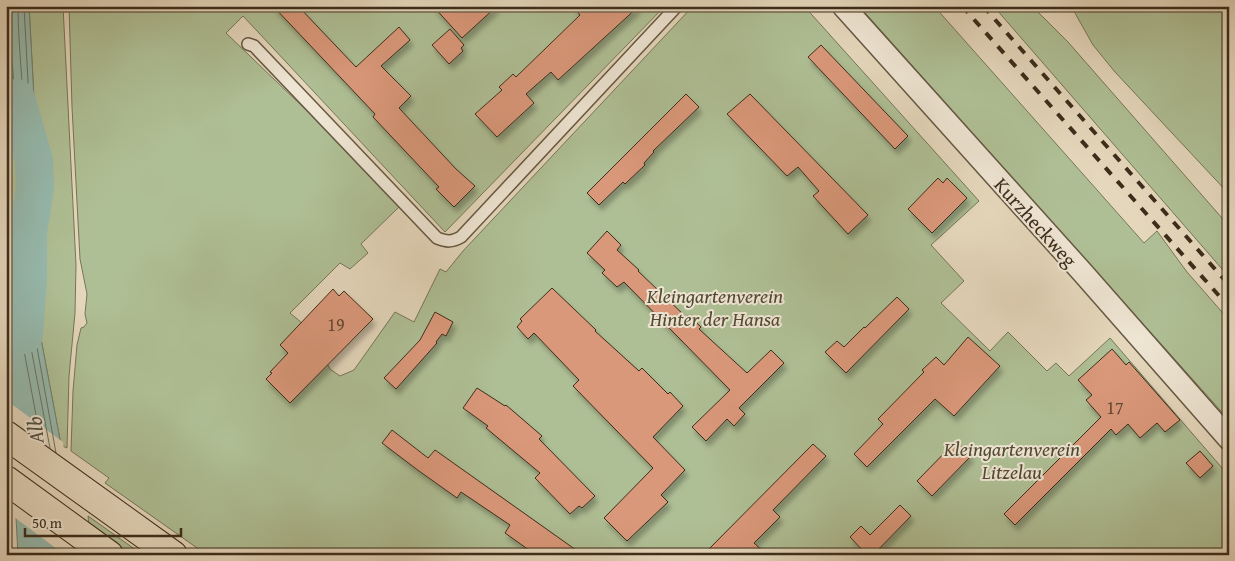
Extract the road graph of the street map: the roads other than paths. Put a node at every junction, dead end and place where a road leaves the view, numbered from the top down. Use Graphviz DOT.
graph roads {
  1 [pos="677,6"];
  2 [pos="843,6"];
  3 [pos="248,44"];
  4 [pos="6,435"];
  5 [pos="1229,439"];
  6 [pos="6,480"];
  7 [pos="99,548"];
  8 [pos="173,555"];
  1 -- 3 [label="lane"];
  2 -- 5 [label="street, Kurzheckweg"];
  4 -- 8 [label="highway"];
  6 -- 7 [label="highway"];
}
